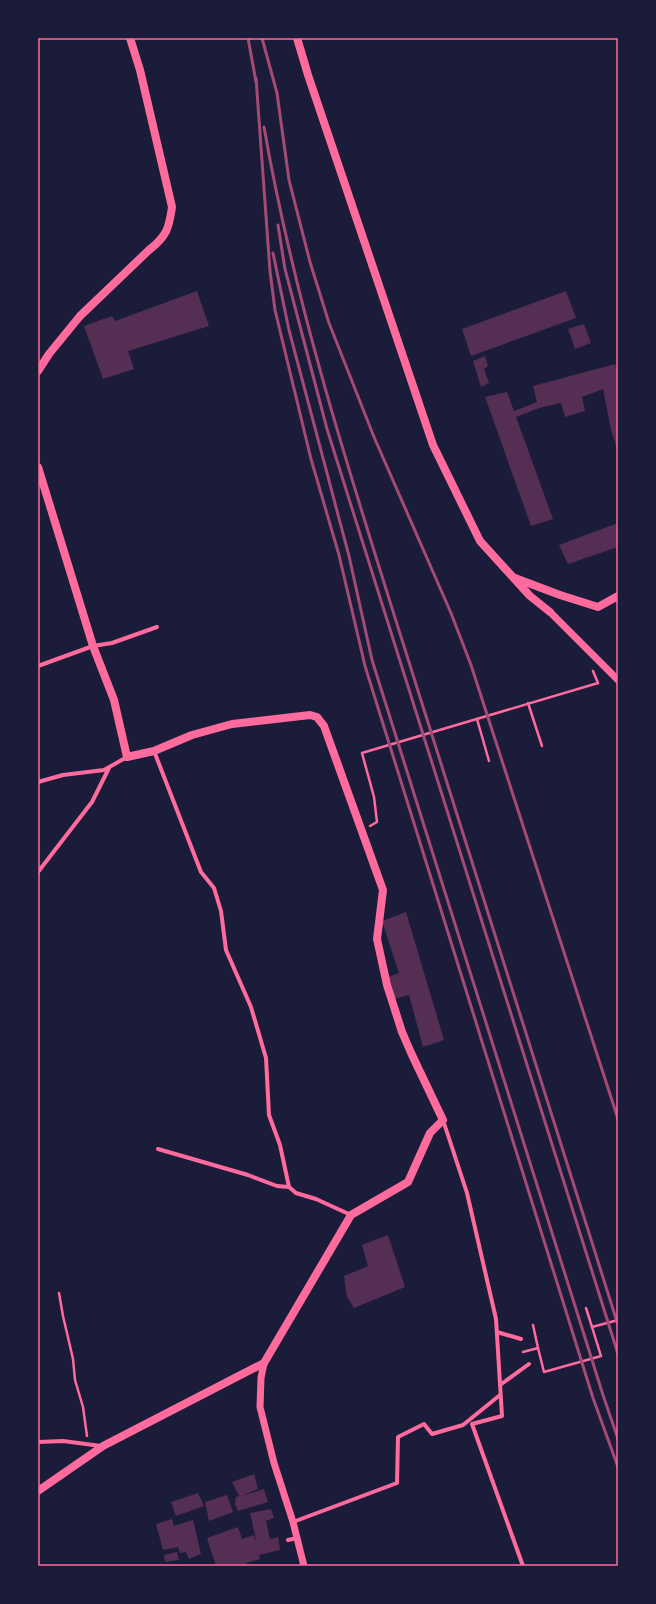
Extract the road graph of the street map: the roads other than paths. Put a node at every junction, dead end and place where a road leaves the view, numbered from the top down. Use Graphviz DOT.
graph roads {
  1 [pos="130,38"];
  2 [pos="297,38"];
  3 [pos="38,371"];
  4 [pos="38,467"];
  5 [pos="512,576"];
  6 [pos="618,596"];
  7 [pos="550,612"];
  8 [pos="157,627"];
  9 [pos="93,646"];
  10 [pos="38,666"];
  11 [pos="618,680"];
  12 [pos="154,751"];
  13 [pos="127,757"];
  14 [pos="109,768"];
  15 [pos="38,782"];
  16 [pos="38,872"];
  17 [pos="443,1120"];
  18 [pos="158,1149"];
  19 [pos="289,1187"];
  20 [pos="351,1215"];
  21 [pos="497,1332"];
  22 [pos="521,1339"];
  23 [pos="264,1363"];
  24 [pos="529,1364"];
  25 [pos="500,1385"];
  26 [pos="500,1395"];
  27 [pos="38,1442"];
  28 [pos="103,1446"];
  29 [pos="38,1491"];
  30 [pos="293,1522"];
  31 [pos="297,1538"];
  32 [pos="288,1540"];
  33 [pos="304,1566"];
  34 [pos="523,1566"];
  1 -- 3 [label="main road"];
  2 -- 5 [label="main road"];
  4 -- 9 [label="main road"];
  5 -- 6 [label="main road"];
  5 -- 7 [label="main road"];
  7 -- 11 [label="street"];
  8 -- 9 [label="street"];
  9 -- 10 [label="street"];
  9 -- 13 [label="main road"];
  12 -- 13 [label="main road"];
  12 -- 17 [label="main road"];
  12 -- 19 [label="street"];
  13 -- 14 [label="street"];
  14 -- 15 [label="street"];
  14 -- 16 [label="street"];
  17 -- 20 [label="main road"];
  17 -- 21 [label="street"];
  18 -- 19 [label="street"];
  19 -- 20 [label="street"];
  20 -- 23 [label="main road"];
  21 -- 22 [label="street"];
  21 -- 25 [label="street"];
  23 -- 28 [label="main road"];
  23 -- 30 [label="street"];
  24 -- 25 [label="street"];
  25 -- 26 [label="street"];
  26 -- 30 [label="street"];
  26 -- 34 [label="street"];
  27 -- 28 [label="street"];
  28 -- 29 [label="main road"];
  30 -- 31 [label="street"];
  31 -- 32 [label="street"];
  31 -- 33 [label="street"];
}
